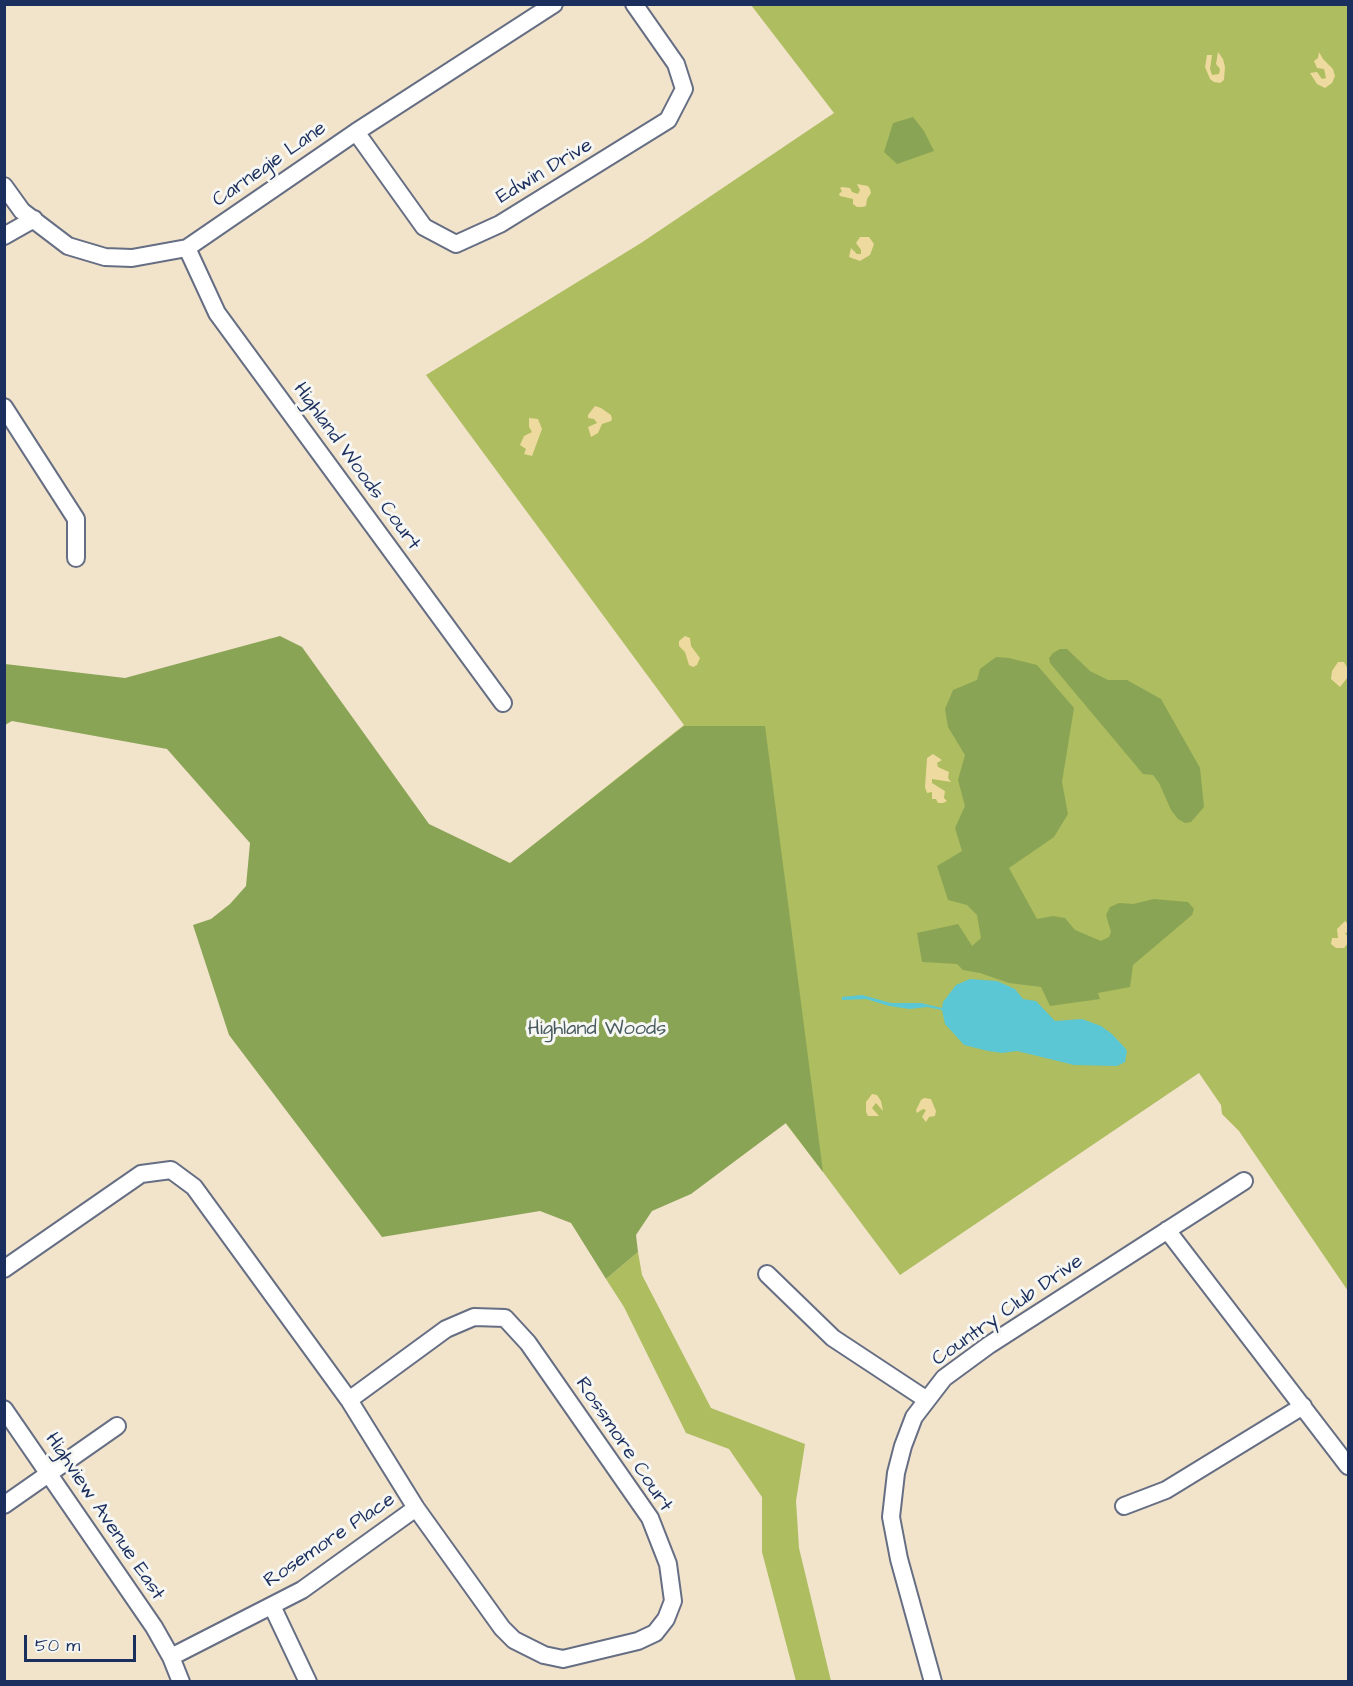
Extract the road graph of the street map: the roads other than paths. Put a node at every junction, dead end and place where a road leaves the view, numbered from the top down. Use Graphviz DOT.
graph roads {
  1 [pos="554,4"];
  2 [pos="634,4"];
  3 [pos="356,132"];
  4 [pos="4,186"];
  5 [pos="34,219"];
  6 [pos="4,236"];
  7 [pos="187,248"];
  8 [pos="7,417"];
  9 [pos="76,558"];
  10 [pos="503,703"];
  11 [pos="1244,1181"];
  12 [pos="1167,1230"];
  13 [pos="4,1269"];
  14 [pos="767,1274"];
  15 [pos="349,1400"];
  16 [pos="927,1400"];
  17 [pos="1303,1406"];
  18 [pos="4,1409"];
  19 [pos="117,1426"];
  20 [pos="1348,1466"];
  21 [pos="49,1474"];
  22 [pos="4,1505"];
  23 [pos="1124,1506"];
  24 [pos="416,1508"];
  25 [pos="272,1606"];
  26 [pos="171,1657"];
  27 [pos="181,1682"];
  28 [pos="308,1682"];
  29 [pos="933,1682"];
  1 -- 3 [label="street, Carnegie Lane"];
  2 -- 3 [label="street, Edwin Drive"];
  3 -- 7 [label="street, Carnegie Lane"];
  4 -- 5 [label="street, Carnegie Lane"];
  5 -- 6 [label="street"];
  5 -- 7 [label="street, Carnegie Lane"];
  7 -- 10 [label="street, Highland Woods Court"];
  8 -- 9 [label="street"];
  11 -- 12 [label="street, Country Club Drive"];
  12 -- 16 [label="street, Country Club Drive"];
  12 -- 17 [label="street"];
  13 -- 15 [label="street, Rossmore Court"];
  14 -- 16 [label="street"];
  15 -- 24 [label="street, Rossmore Court"];
  15 -- 24 [label="street, Rossmore Court"];
  16 -- 29 [label="street, Country Club Drive"];
  17 -- 20 [label="street"];
  17 -- 23 [label="street"];
  18 -- 21 [label="street, Highview Avenue East"];
  19 -- 21 [label="street"];
  21 -- 22 [label="street"];
  21 -- 26 [label="street, Highview Avenue East"];
  24 -- 25 [label="street, Rosemore Place"];
  25 -- 26 [label="street, Rosemore Place"];
  25 -- 28 [label="street"];
  26 -- 27 [label="street, Highview Avenue East"];
}
